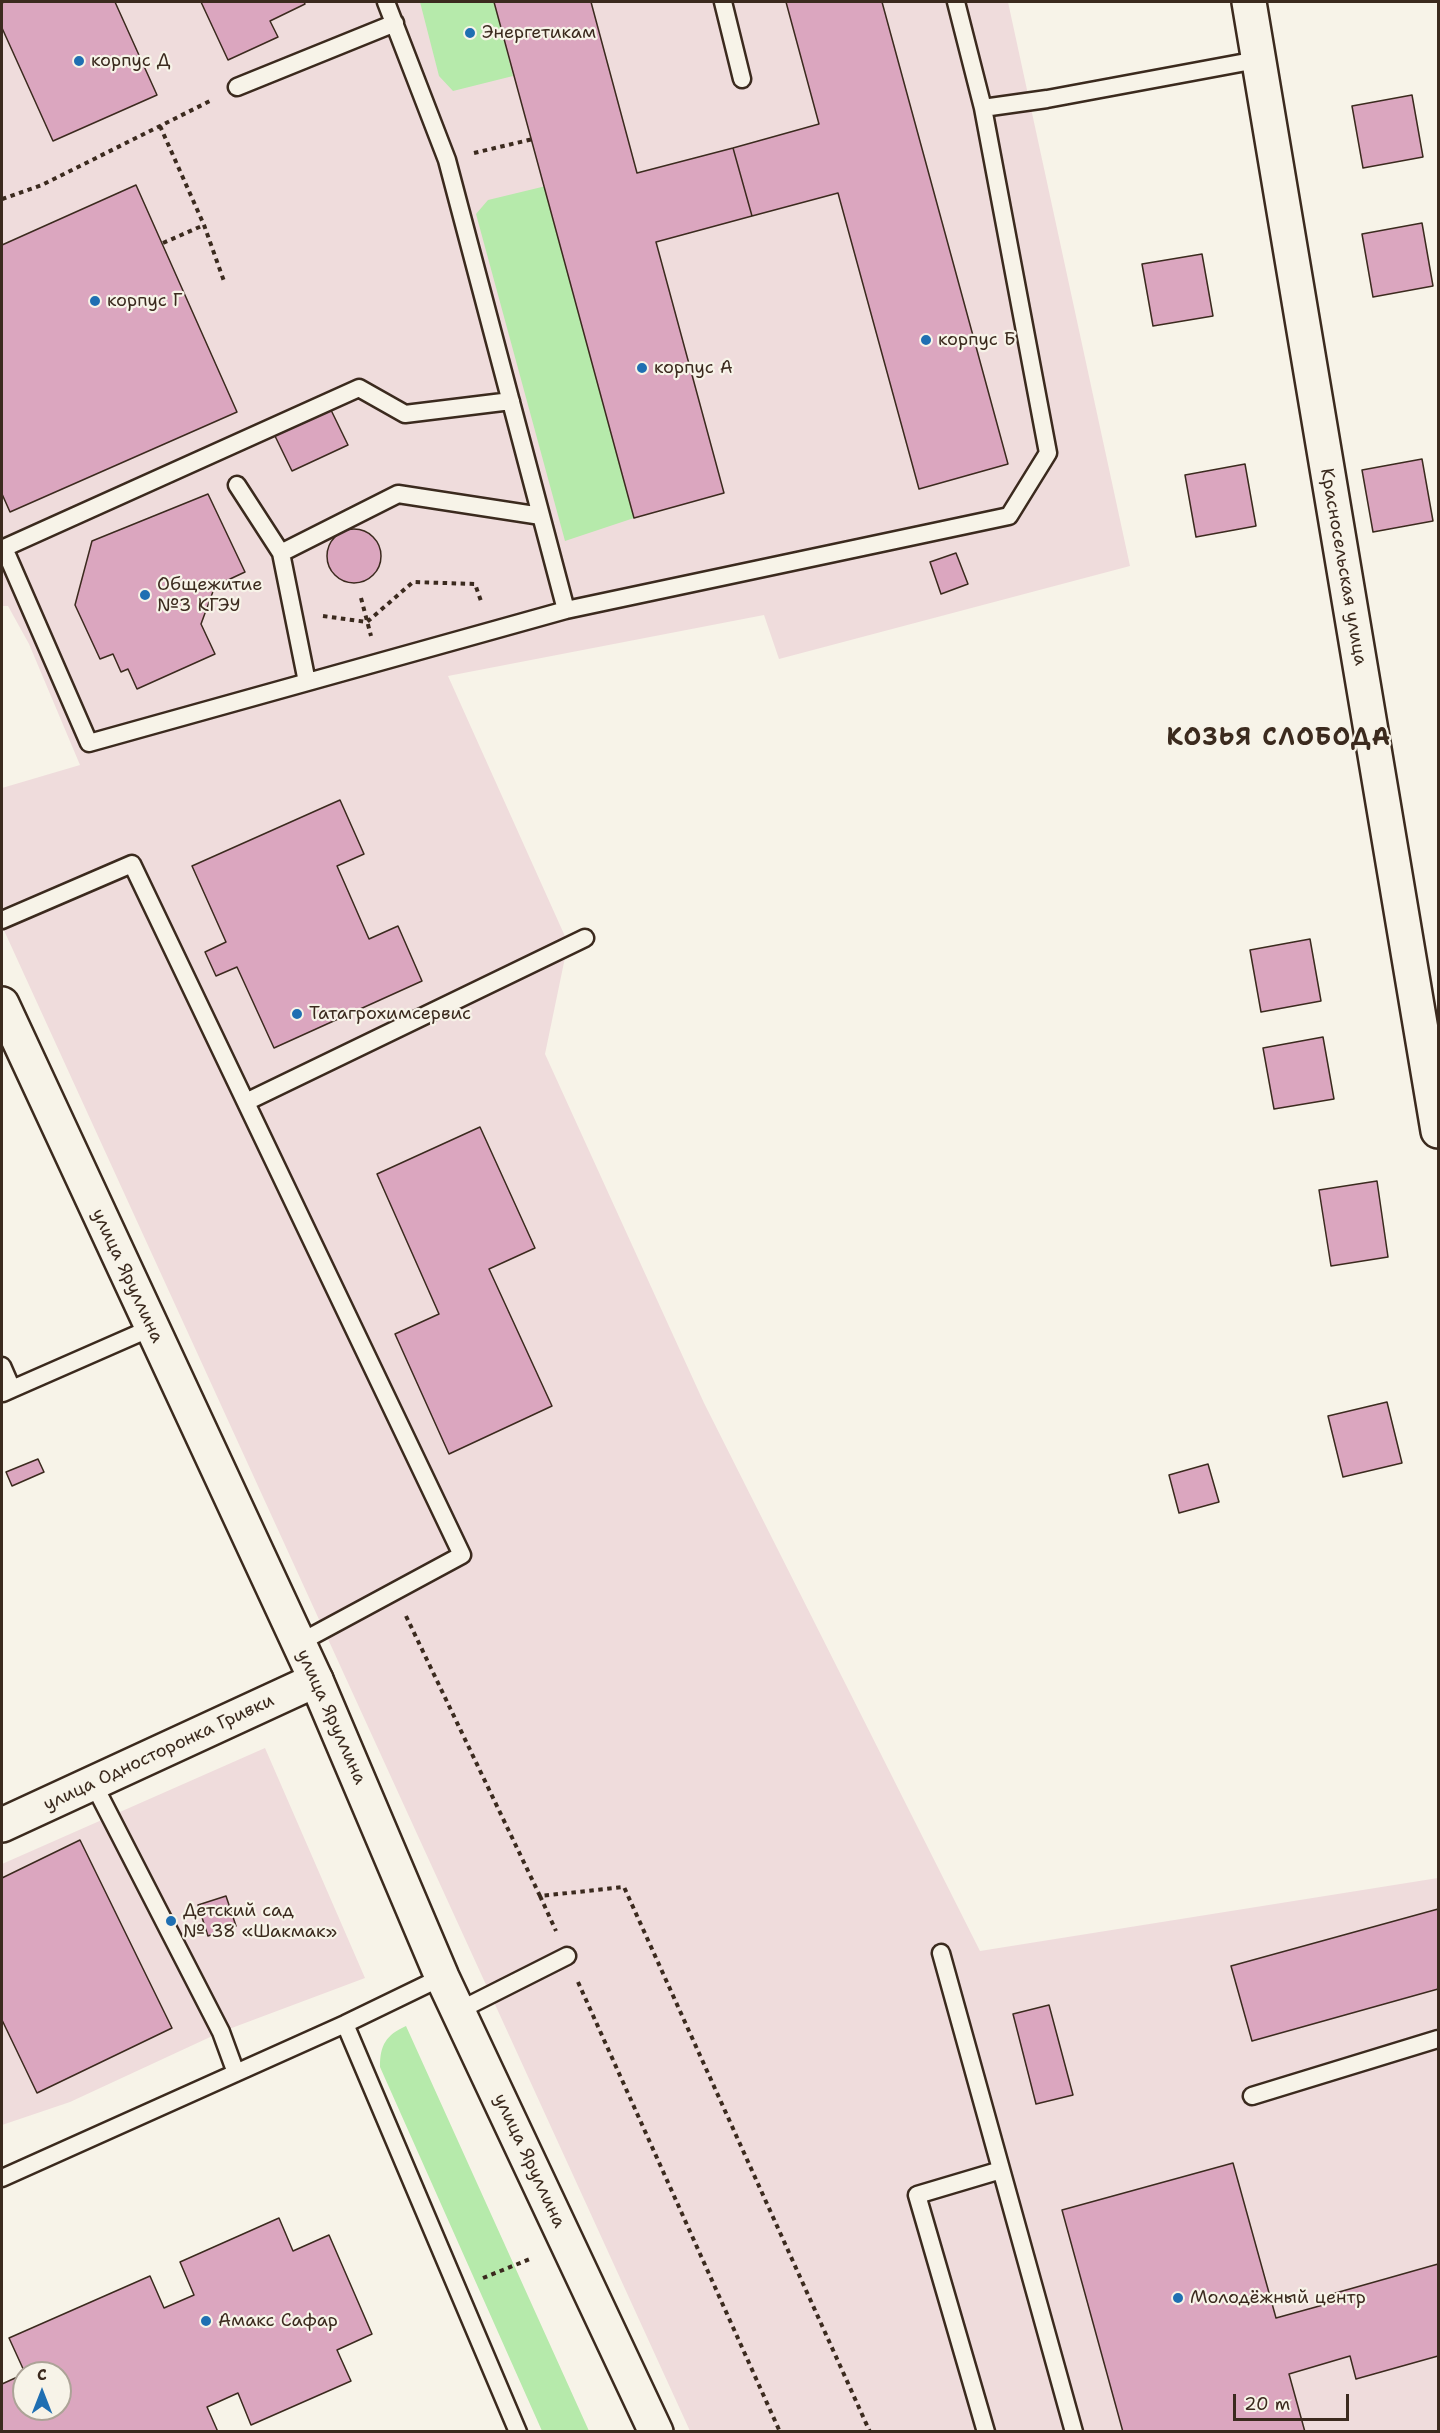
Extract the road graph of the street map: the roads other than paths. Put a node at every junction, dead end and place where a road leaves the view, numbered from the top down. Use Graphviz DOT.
graph roads {
  1 [pos="386,2"];
  2 [pos="723,2"];
  3 [pos="956,2"];
  4 [pos="1249,2"];
  5 [pos="395,23"];
  6 [pos="1257,60"];
  7 [pos="742,79"];
  8 [pos="237,87"];
  9 [pos="983,108"];
  10 [pos="511,401"];
  11 [pos="237,486"];
  12 [pos="541,516"];
  13 [pos="3,548"];
  14 [pos="281,553"];
  15 [pos="566,610"];
  16 [pos="307,682"];
  17 [pos="2,920"];
  18 [pos="585,938"];
  19 [pos="4,1017"];
  20 [pos="246,1102"];
  21 [pos="1438,1131"];
  22 [pos="151,1328"];
  23 [pos="2,1366"];
  24 [pos="7,1392"];
  25 [pos="298,1643"];
  26 [pos="316,1680"];
  27 [pos="93,1783"];
  28 [pos="2,1825"];
  29 [pos="940,1953"];
  30 [pos="567,1956"];
  31 [pos="442,1977"];
  32 [pos="458,2011"];
  33 [pos="345,2024"];
  34 [pos="1438,2039"];
  35 [pos="236,2073"];
  36 [pos="1252,2096"];
  37 [pos="1001,2170"];
  38 [pos="2,2178"];
  39 [pos="518,2432"];
  40 [pos="656,2432"];
  41 [pos="986,2432"];
  42 [pos="1074,2432"];
  1 -- 5 [label="lane"];
  2 -- 7 [label="lane"];
  3 -- 9 [label="lane"];
  4 -- 6 [label="street, Красносельская улица"];
  5 -- 8 [label="lane"];
  5 -- 10 [label="lane"];
  6 -- 9 [label="lane"];
  6 -- 21 [label="street, Красносельская улица"];
  9 -- 15 [label="lane"];
  10 -- 12 [label="lane"];
  10 -- 13 [label="lane"];
  11 -- 14 [label="lane"];
  12 -- 14 [label="lane"];
  12 -- 15 [label="lane"];
  13 -- 16 [label="lane"];
  14 -- 16 [label="lane"];
  15 -- 16 [label="lane"];
  17 -- 20 [label="lane"];
  18 -- 20 [label="lane"];
  19 -- 22 [label="street, улица Яруллина"];
  20 -- 25 [label="lane"];
  22 -- 24 [label="lane"];
  22 -- 25 [label="street, улица Яруллина"];
  23 -- 24 [label="lane"];
  25 -- 26 [label="street, улица Яруллина"];
  26 -- 27 [label="street, улица Односторонка Гривки"];
  26 -- 31 [label="street, улица Яруллина"];
  27 -- 28 [label="street, улица Односторонка Гривки"];
  27 -- 35 [label="lane"];
  29 -- 37 [label="lane"];
  30 -- 32 [label="lane"];
  31 -- 32 [label="street, улица Яруллина"];
  31 -- 33 [label="lane"];
  32 -- 40 [label="street, улица Яруллина"];
  33 -- 35 [label="lane"];
  33 -- 39 [label="lane"];
  34 -- 36 [label="lane"];
  35 -- 38 [label="lane"];
  37 -- 41 [label="lane"];
  37 -- 42 [label="lane"];
}
